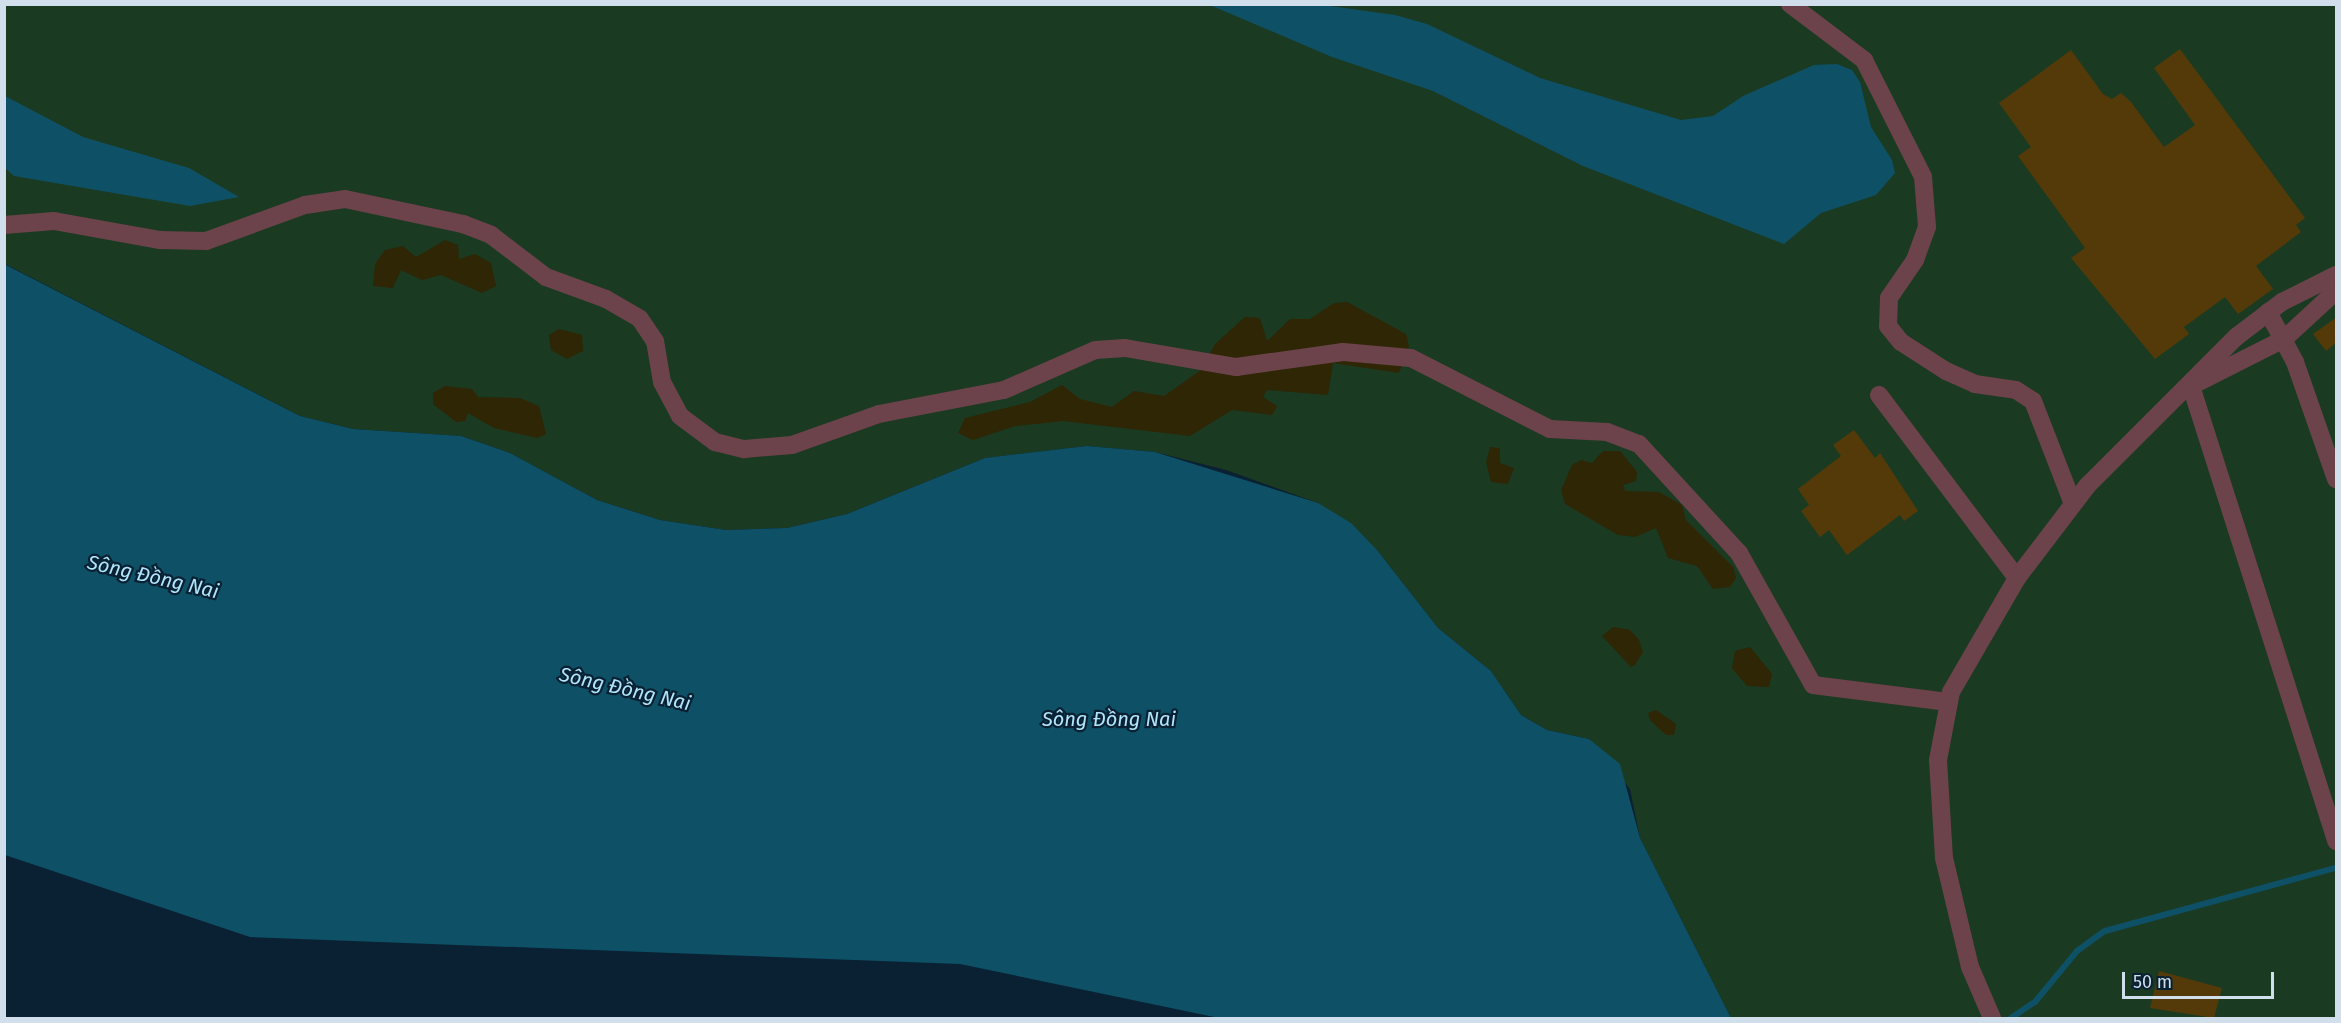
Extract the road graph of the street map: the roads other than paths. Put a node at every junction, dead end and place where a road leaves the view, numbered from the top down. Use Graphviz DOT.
graph roads {
  1 [pos="1790,4"];
  2 [pos="4,225"];
  3 [pos="2337,275"];
  4 [pos="2337,291"];
  5 [pos="2268,312"];
  6 [pos="2284,339"];
  7 [pos="2191,386"];
  8 [pos="1879,395"];
  9 [pos="2337,479"];
  10 [pos="2073,504"];
  11 [pos="2017,578"];
  12 [pos="1948,702"];
  13 [pos="2337,841"];
  14 [pos="1992,1018"];
  1 -- 10 [label="street"];
  2 -- 12 [label="street"];
  3 -- 5 [label="street"];
  4 -- 6 [label="street"];
  5 -- 6 [label="street"];
  5 -- 7 [label="street"];
  6 -- 7 [label="street"];
  6 -- 9 [label="street"];
  7 -- 10 [label="street"];
  7 -- 13 [label="street"];
  8 -- 11 [label="street"];
  10 -- 11 [label="street"];
  11 -- 12 [label="street"];
  12 -- 14 [label="street"];
}
